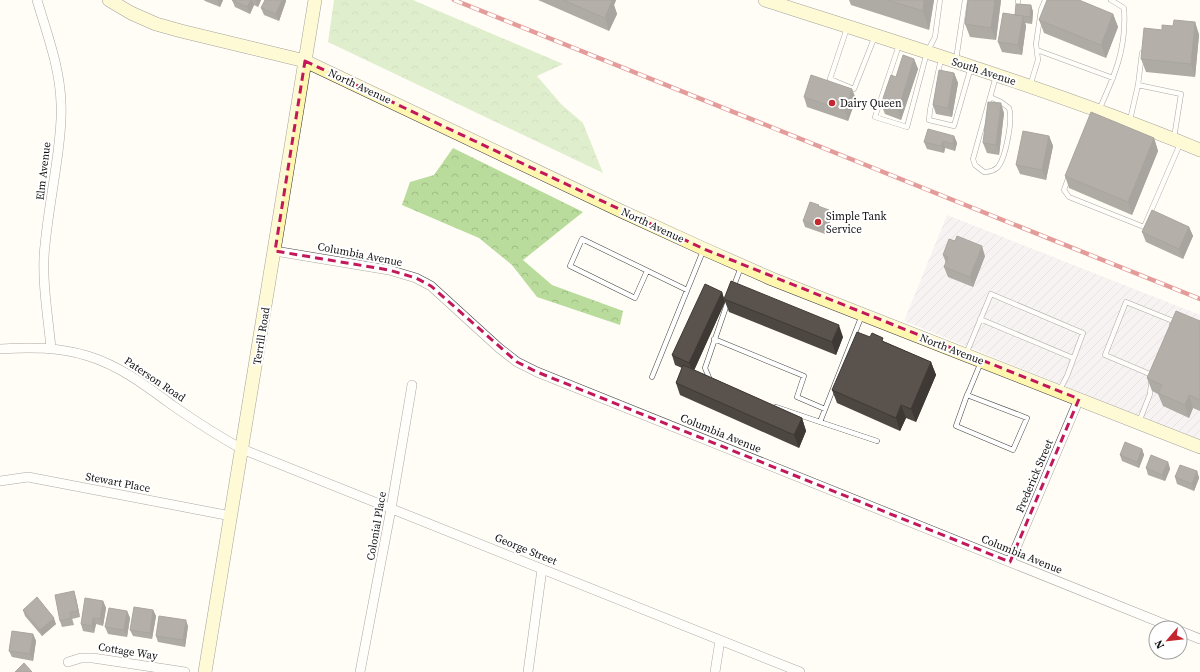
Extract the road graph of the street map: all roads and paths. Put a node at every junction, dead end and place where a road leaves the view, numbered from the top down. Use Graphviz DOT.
graph roads {
  1 [pos="37,0"];
  2 [pos="109,0"];
  3 [pos="315,0"];
  4 [pos="765,0"];
  5 [pos="940,0"];
  6 [pos="965,0"];
  7 [pos="1045,0"];
  8 [pos="1111,0"];
  9 [pos="782,3"];
  10 [pos="848,27"];
  11 [pos="875,36"];
  12 [pos="899,43"];
  13 [pos="1144,44"];
  14 [pos="1037,50"];
  15 [pos="927,52"];
  16 [pos="942,57"];
  17 [pos="305,61"];
  18 [pos="956,61"];
  19 [pos="972,67"];
  20 [pos="997,74"];
  21 [pos="1113,78"];
  22 [pos="1030,86"];
  23 [pos="1138,86"];
  24 [pos="990,97"];
  25 [pos="1094,112"];
  26 [pos="1129,122"];
  27 [pos="1177,141"];
  28 [pos="1200,150"];
  29 [pos="1070,170"];
  30 [pos="704,249"];
  31 [pos="275,251"];
  32 [pos="742,266"];
  33 [pos="648,271"];
  34 [pos="688,290"];
  35 [pos="862,314"];
  36 [pos="980,320"];
  37 [pos="1171,328"];
  38 [pos="714,339"];
  39 [pos="51,348"];
  40 [pos="0,349"];
  41 [pos="966,354"];
  42 [pos="1073,358"];
  43 [pos="982,361"];
  44 [pos="1154,368"];
  45 [pos="1152,375"];
  46 [pos="652,377"];
  47 [pos="412,385"];
  48 [pos="716,385"];
  49 [pos="1059,391"];
  50 [pos="968,395"];
  51 [pos="1080,399"];
  52 [pos="768,404"];
  53 [pos="825,409"];
  54 [pos="820,422"];
  55 [pos="1139,422"];
  56 [pos="877,441"];
  57 [pos="1200,446"];
  58 [pos="242,449"];
  59 [pos="0,481"];
  60 [pos="391,509"];
  61 [pos="231,516"];
  62 [pos="1010,562"];
  63 [pos="542,569"];
  64 [pos="1154,620"];
  65 [pos="1188,634"];
  66 [pos="1200,639"];
  67 [pos="720,640"];
  68 [pos="68,662"];
  69 [pos="185,672"];
  70 [pos="205,672"];
  71 [pos="360,672"];
  72 [pos="528,672"];
  73 [pos="716,672"];
  74 [pos="800,672"];
  1 -- 39 [label="street, Elm Avenue"];
  2 -- 17 [label="street, North Avenue"];
  3 -- 17 [label="street, Terrill Road"];
  4 -- 9 [label="street, South Avenue"];
  5 -- 15 [label="lane"];
  6 -- 18 [label="lane"];
  7 -- 14 [label="lane"];
  8 -- 21 [label="lane"];
  9 -- 10 [label="street, South Avenue"];
  10 -- 11 [label="street, South Avenue"];
  10 -- 11 [label="lane"];
  11 -- 12 [label="street, South Avenue"];
  12 -- 15 [label="street, South Avenue"];
  12 -- 15 [label="lane"];
  13 -- 23 [label="lane"];
  14 -- 21 [label="lane"];
  14 -- 22 [label="lane"];
  15 -- 16 [label="street, South Avenue"];
  16 -- 18 [label="street, South Avenue"];
  16 -- 19 [label="lane"];
  17 -- 30 [label="street, North Avenue"];
  17 -- 31 [label="street, Terrill Road"];
  18 -- 19 [label="street, South Avenue"];
  19 -- 20 [label="street, South Avenue"];
  20 -- 22 [label="street, South Avenue"];
  20 -- 24 [label="lane"];
  21 -- 25 [label="lane"];
  22 -- 25 [label="street, South Avenue"];
  23 -- 26 [label="lane"];
  23 -- 27 [label="lane"];
  24 -- 24 [label="lane"];
  25 -- 26 [label="street, South Avenue"];
  26 -- 27 [label="street, South Avenue"];
  27 -- 28 [label="street, South Avenue"];
  27 -- 29 [label="lane"];
  30 -- 32 [label="street, North Avenue"];
  30 -- 34 [label="lane"];
  31 -- 58 [label="street, Terrill Road"];
  31 -- 62 [label="street, Columbia Avenue"];
  32 -- 35 [label="street, North Avenue"];
  32 -- 38 [label="lane"];
  33 -- 33 [label="lane"];
  33 -- 34 [label="lane"];
  34 -- 46 [label="lane"];
  35 -- 41 [label="street, North Avenue"];
  35 -- 53 [label="lane"];
  36 -- 41 [label="lane"];
  36 -- 42 [label="lane"];
  36 -- 42 [label="lane"];
  37 -- 45 [label="lane"];
  38 -- 48 [label="lane"];
  38 -- 53 [label="lane"];
  39 -- 40 [label="street, Paterson Road"];
  39 -- 58 [label="street, Paterson Road"];
  41 -- 43 [label="street, North Avenue"];
  42 -- 49 [label="lane"];
  43 -- 49 [label="street, North Avenue"];
  43 -- 50 [label="lane"];
  44 -- 45 [label="lane"];
  45 -- 55 [label="lane"];
  47 -- 60 [label="street, Colonial Place"];
  49 -- 51 [label="street, North Avenue"];
  50 -- 50 [label="lane"];
  51 -- 55 [label="street, North Avenue"];
  51 -- 62 [label="street, Frederick Street"];
  52 -- 54 [label="lane"];
  53 -- 54 [label="lane"];
  54 -- 56 [label="lane"];
  55 -- 57 [label="street, North Avenue"];
  58 -- 60 [label="street, George Street"];
  58 -- 61 [label="street, Terrill Road"];
  59 -- 61 [label="street, Stewart Place"];
  60 -- 63 [label="street, George Street"];
  60 -- 71 [label="street, Colonial Place"];
  61 -- 70 [label="street, Terrill Road"];
  62 -- 64 [label="street, Columbia Avenue"];
  63 -- 67 [label="street, George Street"];
  63 -- 72 [label="street"];
  65 -- 66 [label="street"];
  67 -- 73 [label="street"];
  67 -- 74 [label="street, George Street"];
  68 -- 69 [label="street, Cottage Way"];
}
